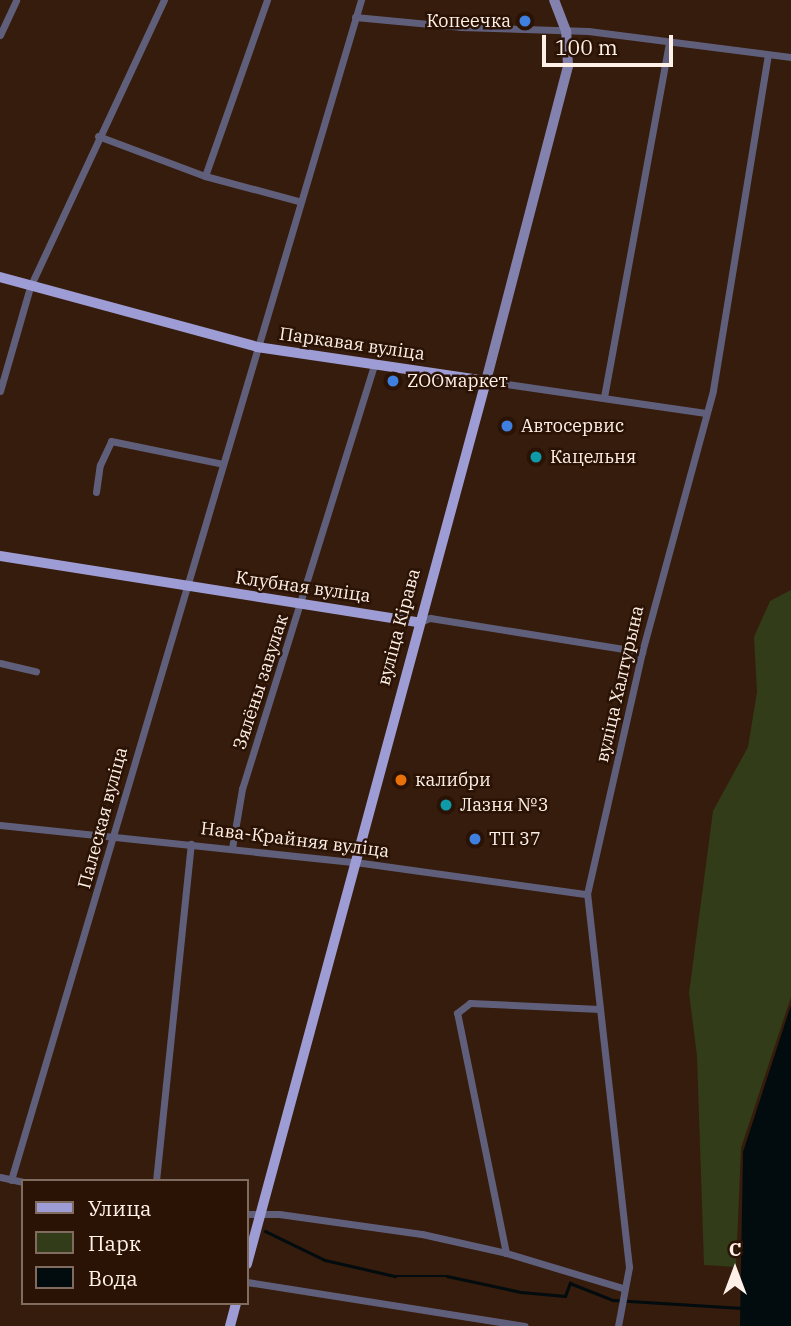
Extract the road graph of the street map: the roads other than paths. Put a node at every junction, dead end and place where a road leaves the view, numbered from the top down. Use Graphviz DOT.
graph roads {
  1 [pos="16,0"];
  2 [pos="164,0"];
  3 [pos="267,0"];
  4 [pos="360,0"];
  5 [pos="554,0"];
  6 [pos="355,17"];
  7 [pos="566,32"];
  8 [pos="0,35"];
  9 [pos="669,42"];
  10 [pos="768,55"];
  11 [pos="791,57"];
  12 [pos="98,136"];
  13 [pos="205,176"];
  14 [pos="298,201"];
  15 [pos="0,277"];
  16 [pos="30,287"];
  17 [pos="257,347"];
  18 [pos="374,366"];
  19 [pos="486,380"];
  20 [pos="0,391"];
  21 [pos="604,397"];
  22 [pos="706,413"];
  23 [pos="223,464"];
  24 [pos="96,492"];
  25 [pos="0,556"];
  26 [pos="184,588"];
  27 [pos="303,605"];
  28 [pos="419,622"];
  29 [pos="642,652"];
  30 [pos="0,663"];
  31 [pos="36,671"];
  32 [pos="0,825"];
  33 [pos="113,836"];
  34 [pos="191,844"];
  35 [pos="232,848"];
  36 [pos="355,862"];
  37 [pos="587,894"];
  38 [pos="600,1009"];
  39 [pos="0,1177"];
  40 [pos="156,1179"];
  41 [pos="11,1180"];
  42 [pos="21,1182"];
  43 [pos="248,1214"];
  44 [pos="259,1216"];
  45 [pos="506,1253"];
  46 [pos="248,1260"];
  47 [pos="248,1282"];
  48 [pos="623,1292"];
  49 [pos="235,1305"];
  50 [pos="230,1326"];
  51 [pos="525,1326"];
  52 [pos="618,1326"];
  1 -- 8 [label="street"];
  2 -- 12 [label="street"];
  3 -- 13 [label="street"];
  4 -- 6 [label="street, Палеская вуліца"];
  5 -- 7 [label="main road, вуліца Кірава"];
  6 -- 7 [label="street"];
  6 -- 14 [label="street, Палеская вуліца"];
  7 -- 9 [label="street"];
  7 -- 19 [label="main road, вуліца Кірава"];
  9 -- 10 [label="street"];
  9 -- 21 [label="street"];
  10 -- 11 [label="street"];
  10 -- 22 [label="street, вуліца Халтурына"];
  12 -- 13 [label="street"];
  12 -- 16 [label="street"];
  13 -- 14 [label="street"];
  14 -- 17 [label="street, Палеская вуліца"];
  15 -- 16 [label="main road, Паркавая вуліца"];
  16 -- 17 [label="main road, Паркавая вуліца"];
  16 -- 20 [label="street"];
  17 -- 18 [label="main road, Паркавая вуліца"];
  17 -- 23 [label="street, Палеская вуліца"];
  18 -- 19 [label="main road, Паркавая вуліца"];
  18 -- 27 [label="street, Зялёны завулак"];
  19 -- 21 [label="street, Паркавая вуліца"];
  19 -- 28 [label="main road, вуліца Кірава"];
  21 -- 22 [label="street, Паркавая вуліца"];
  22 -- 29 [label="street, вуліца Халтурына"];
  23 -- 24 [label="street"];
  23 -- 26 [label="street, Палеская вуліца"];
  25 -- 26 [label="main road, Клубная вуліца"];
  26 -- 27 [label="main road, Клубная вуліца"];
  26 -- 33 [label="street, Палеская вуліца"];
  27 -- 28 [label="main road, Клубная вуліца"];
  27 -- 35 [label="street, Зялёны завулак"];
  28 -- 29 [label="street, Клубная вуліца"];
  28 -- 36 [label="main road, вуліца Кірава"];
  29 -- 37 [label="street, вуліца Халтурына"];
  30 -- 31 [label="street"];
  32 -- 33 [label="street, Нава-Крайняя вуліца"];
  33 -- 34 [label="street, Нава-Крайняя вуліца"];
  33 -- 41 [label="street, Палеская вуліца"];
  34 -- 35 [label="street, Нава-Крайняя вуліца"];
  34 -- 40 [label="street"];
  35 -- 36 [label="street, Нава-Крайняя вуліца"];
  36 -- 37 [label="street, Нава-Крайняя вуліца"];
  36 -- 44 [label="main road, вуліца Кірава"];
  37 -- 38 [label="street, вуліца Халтурына"];
  38 -- 45 [label="street"];
  38 -- 48 [label="street, вуліца Халтурына"];
  39 -- 41 [label="street"];
  41 -- 42 [label="street"];
  43 -- 44 [label="street"];
  44 -- 45 [label="street"];
  44 -- 46 [label="main road, вуліца Кірава"];
  45 -- 48 [label="street"];
  47 -- 51 [label="street"];
  48 -- 52 [label="street, вуліца Халтурына"];
  49 -- 50 [label="main road"];
}
